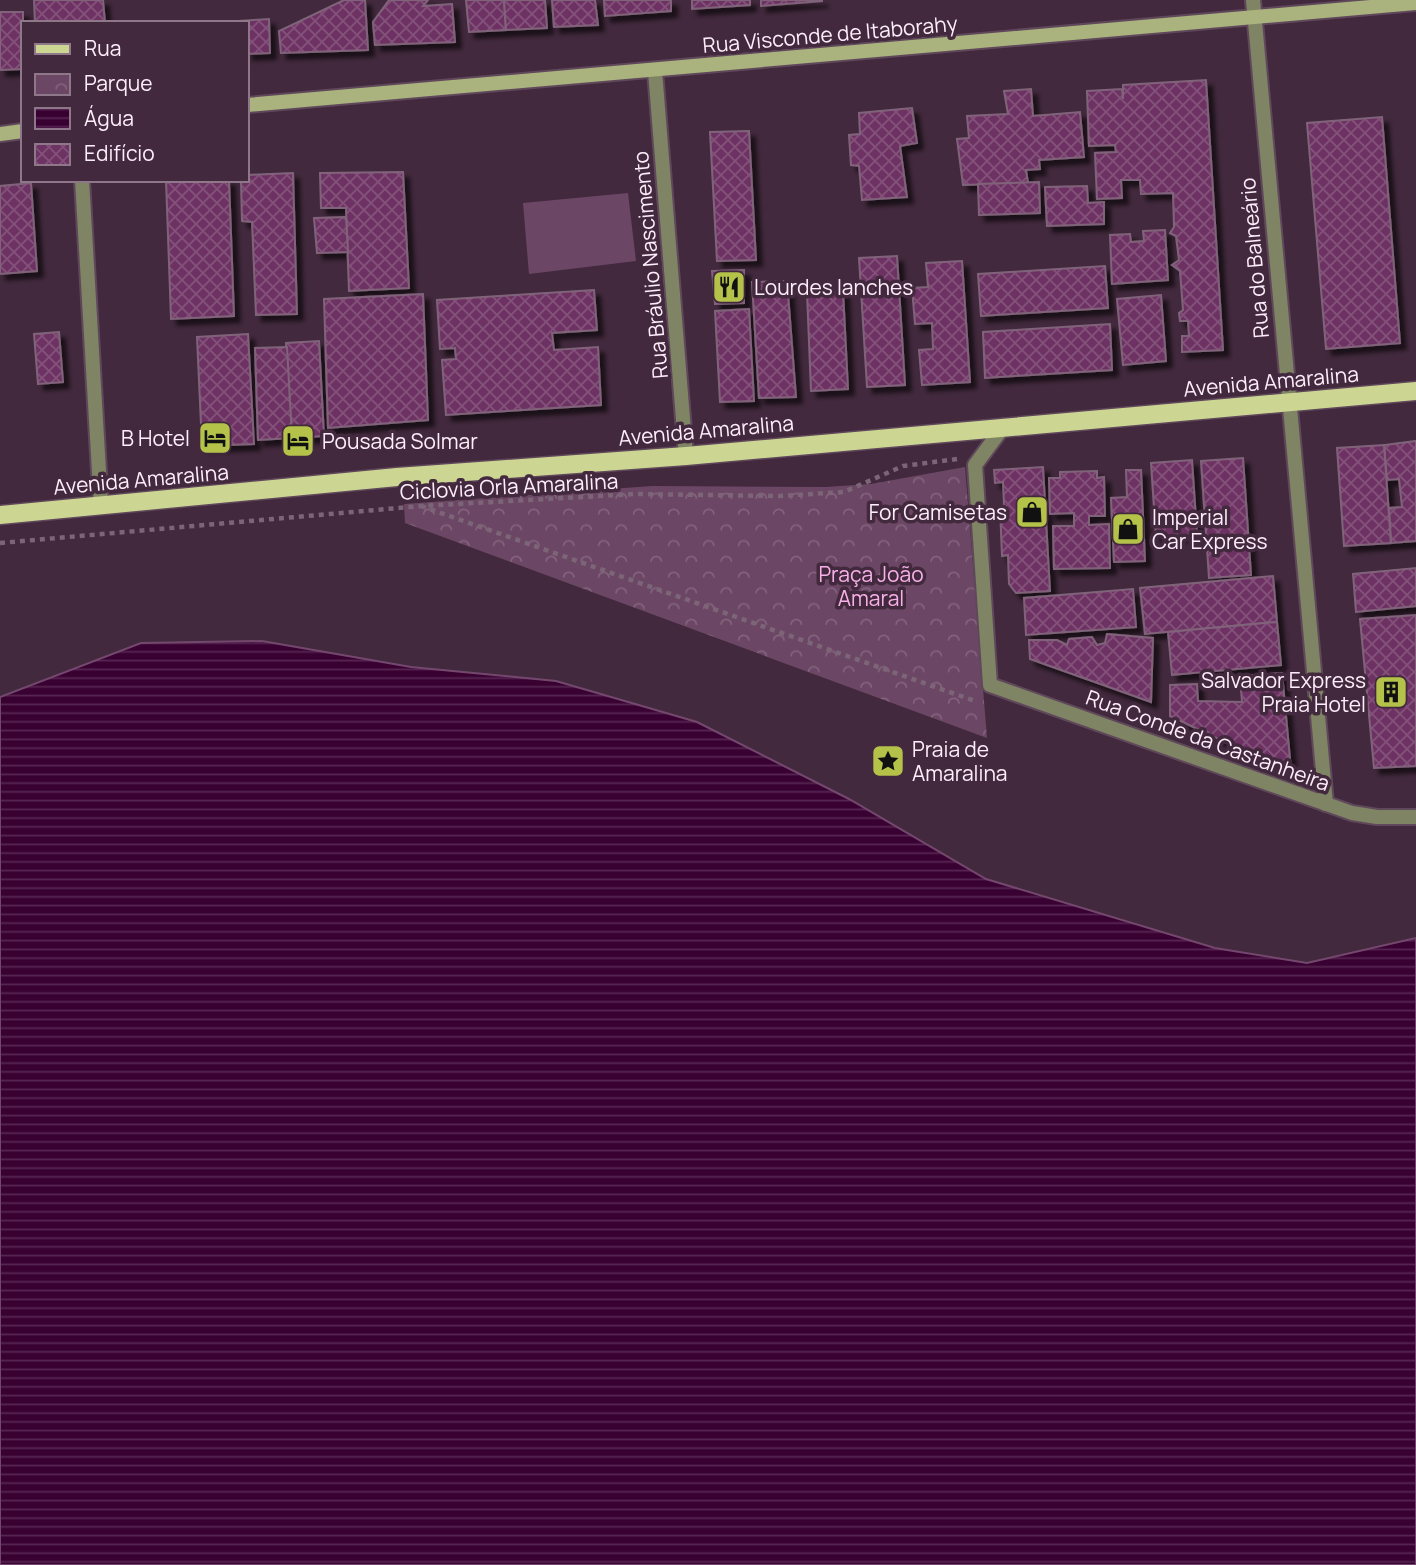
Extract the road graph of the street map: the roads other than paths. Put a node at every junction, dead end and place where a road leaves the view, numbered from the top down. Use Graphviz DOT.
graph roads {
  1 [pos="1253,0"];
  2 [pos="1416,3"];
  3 [pos="1255,18"];
  4 [pos="655,71"];
  5 [pos="248,105"];
  6 [pos="21,131"];
  7 [pos="0,134"];
  8 [pos="82,182"];
  9 [pos="1416,391"];
  10 [pos="1288,403"];
  11 [pos="1004,426"];
  12 [pos="686,456"];
  13 [pos="101,506"];
  14 [pos="0,515"];
  15 [pos="1326,804"];
  16 [pos="1416,817"];
  1 -- 3 [label="street, Rua do Balneário"];
  2 -- 3 [label="street, Rua Visconde de Itaborahy"];
  3 -- 4 [label="street, Rua Visconde de Itaborahy"];
  3 -- 10 [label="street, Rua do Balneário"];
  4 -- 5 [label="street, Rua Visconde de Itaborahy"];
  4 -- 12 [label="street, Rua Bráulio Nascimento"];
  6 -- 7 [label="street"];
  8 -- 13 [label="street"];
  9 -- 10 [label="main road, Avenida Amaralina"];
  10 -- 11 [label="main road, Avenida Amaralina"];
  10 -- 15 [label="street, Rua do Balneário"];
  11 -- 12 [label="main road, Avenida Amaralina"];
  11 -- 15 [label="street, Rua Conde da Castanheira"];
  12 -- 13 [label="main road, Avenida Amaralina"];
  13 -- 14 [label="main road, Avenida Amaralina"];
  15 -- 16 [label="street, Rua Conde da Castanheira"];
}
